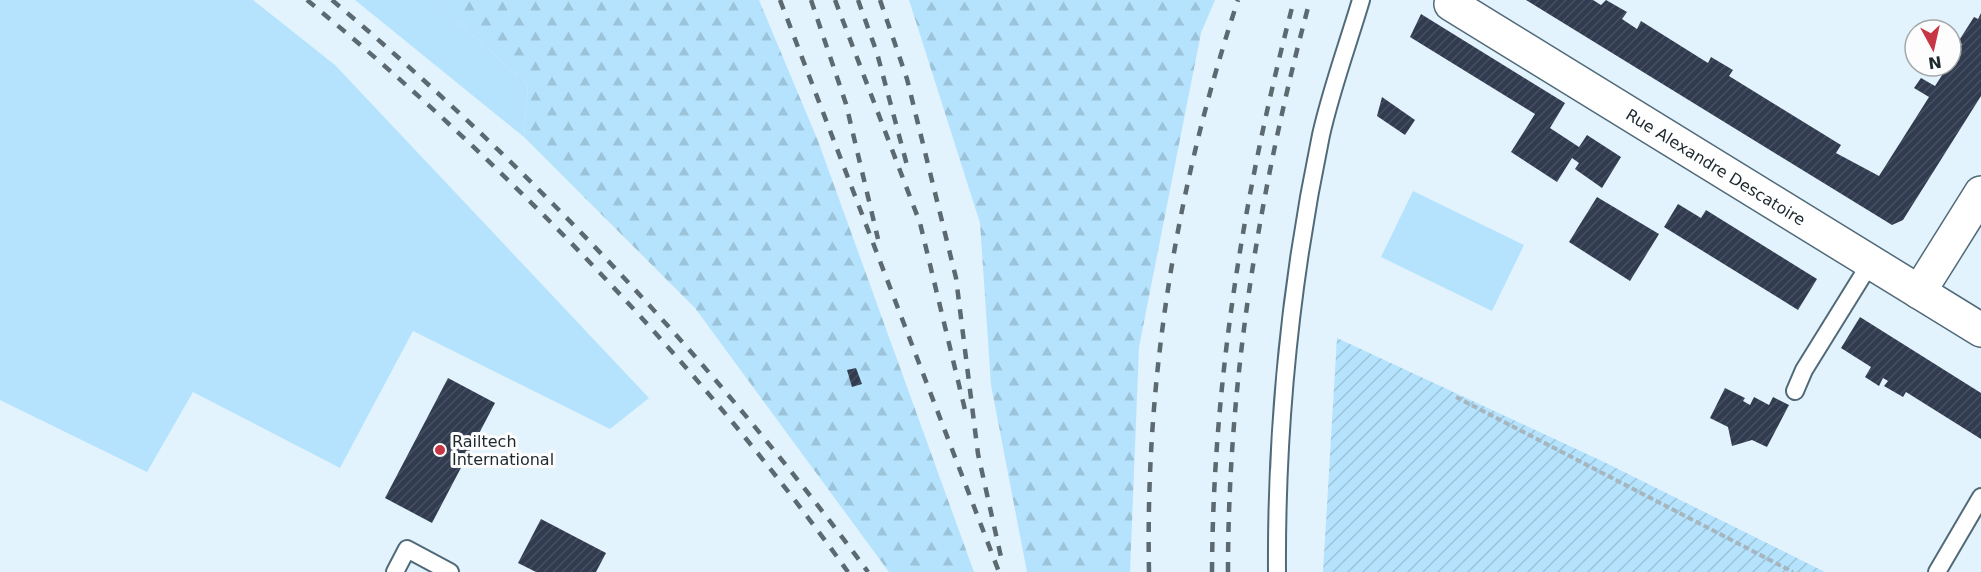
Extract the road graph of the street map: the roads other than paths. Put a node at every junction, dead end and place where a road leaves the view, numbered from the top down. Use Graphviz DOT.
graph roads {
  1 [pos="1361,0"];
  2 [pos="1452,2"];
  3 [pos="1981,194"];
  4 [pos="1870,262"];
  5 [pos="1919,292"];
  6 [pos="1981,330"];
  7 [pos="1795,391"];
  8 [pos="1981,497"];
  9 [pos="395,572"];
  10 [pos="450,572"];
  11 [pos="1277,572"];
  12 [pos="1937,572"];
  1 -- 11 [label="lane"];
  2 -- 4 [label="street, Rue Alexandre Descatoire"];
  3 -- 5 [label="street"];
  4 -- 5 [label="street, Rue Alexandre Descatoire"];
  4 -- 7 [label="lane"];
  5 -- 6 [label="street, Rue Alexandre Descatoire"];
  8 -- 12 [label="lane"];
  9 -- 10 [label="lane"];
}
